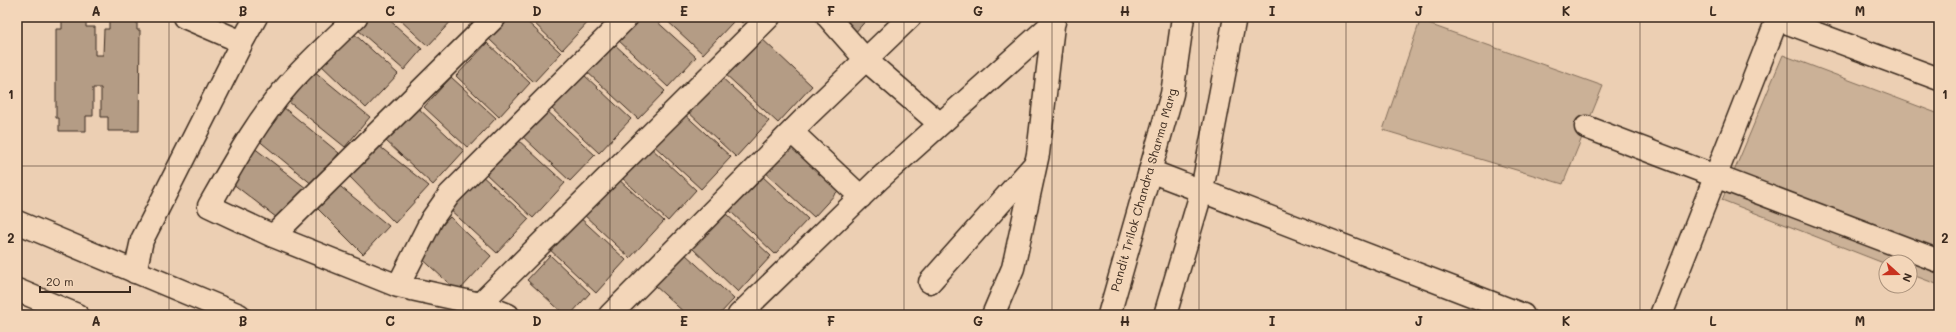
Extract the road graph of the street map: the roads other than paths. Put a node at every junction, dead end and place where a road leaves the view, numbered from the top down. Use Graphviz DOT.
graph roads {
  1 [pos="184,17"];
  2 [pos="256,17"];
  3 [pos="356,17"];
  4 [pos="495,17"];
  5 [pos="626,17"];
  6 [pos="769,17"];
  7 [pos="828,17"];
  8 [pos="910,17"];
  9 [pos="1183,17"];
  10 [pos="1235,17"];
  11 [pos="1778,18"];
  12 [pos="1054,19"];
  13 [pos="242,42"];
  14 [pos="866,60"];
  15 [pos="1939,79"];
  16 [pos="940,124"];
  17 [pos="1586,127"];
  18 [pos="792,132"];
  19 [pos="1036,163"];
  20 [pos="1150,171"];
  21 [pos="1716,176"];
  22 [pos="1202,190"];
  23 [pos="862,197"];
  24 [pos="17,222"];
  25 [pos="273,236"];
  26 [pos="1939,261"];
  27 [pos="135,272"];
  28 [pos="930,282"];
  29 [pos="398,286"];
  30 [pos="17,290"];
  31 [pos="480,304"];
  32 [pos="77,315"];
  33 [pos="239,315"];
  34 [pos="508,315"];
  35 [pos="610,315"];
  36 [pos="739,315"];
  37 [pos="993,315"];
  38 [pos="1109,315"];
  39 [pos="1165,315"];
  40 [pos="1523,315"];
  41 [pos="1661,315"];
  1 -- 13 [label="street"];
  2 -- 13 [label="street"];
  3 -- 25 [label="street"];
  4 -- 25 [label="street"];
  5 -- 29 [label="street"];
  6 -- 31 [label="street"];
  7 -- 14 [label="street"];
  8 -- 14 [label="street"];
  9 -- 20 [label="street, Pandit Trilok Chandra Sharma Marg"];
  10 -- 22 [label="street"];
  11 -- 15 [label="street"];
  11 -- 21 [label="street"];
  12 -- 16 [label="street"];
  12 -- 19 [label="street"];
  13 -- 27 [label="street"];
  14 -- 16 [label="street"];
  14 -- 18 [label="street"];
  16 -- 23 [label="street"];
  17 -- 21 [label="street"];
  18 -- 23 [label="street"];
  18 -- 35 [label="street"];
  19 -- 28 [label="street"];
  19 -- 37 [label="street"];
  20 -- 22 [label="street"];
  20 -- 38 [label="street, Pandit Trilok Chandra Sharma Marg"];
  21 -- 26 [label="street"];
  21 -- 41 [label="street"];
  22 -- 39 [label="street"];
  22 -- 40 [label="street"];
  23 -- 36 [label="street"];
  24 -- 27 [label="street"];
  25 -- 29 [label="street"];
  27 -- 33 [label="street"];
  29 -- 31 [label="street"];
  30 -- 32 [label="street"];
  31 -- 34 [label="street"];
}
